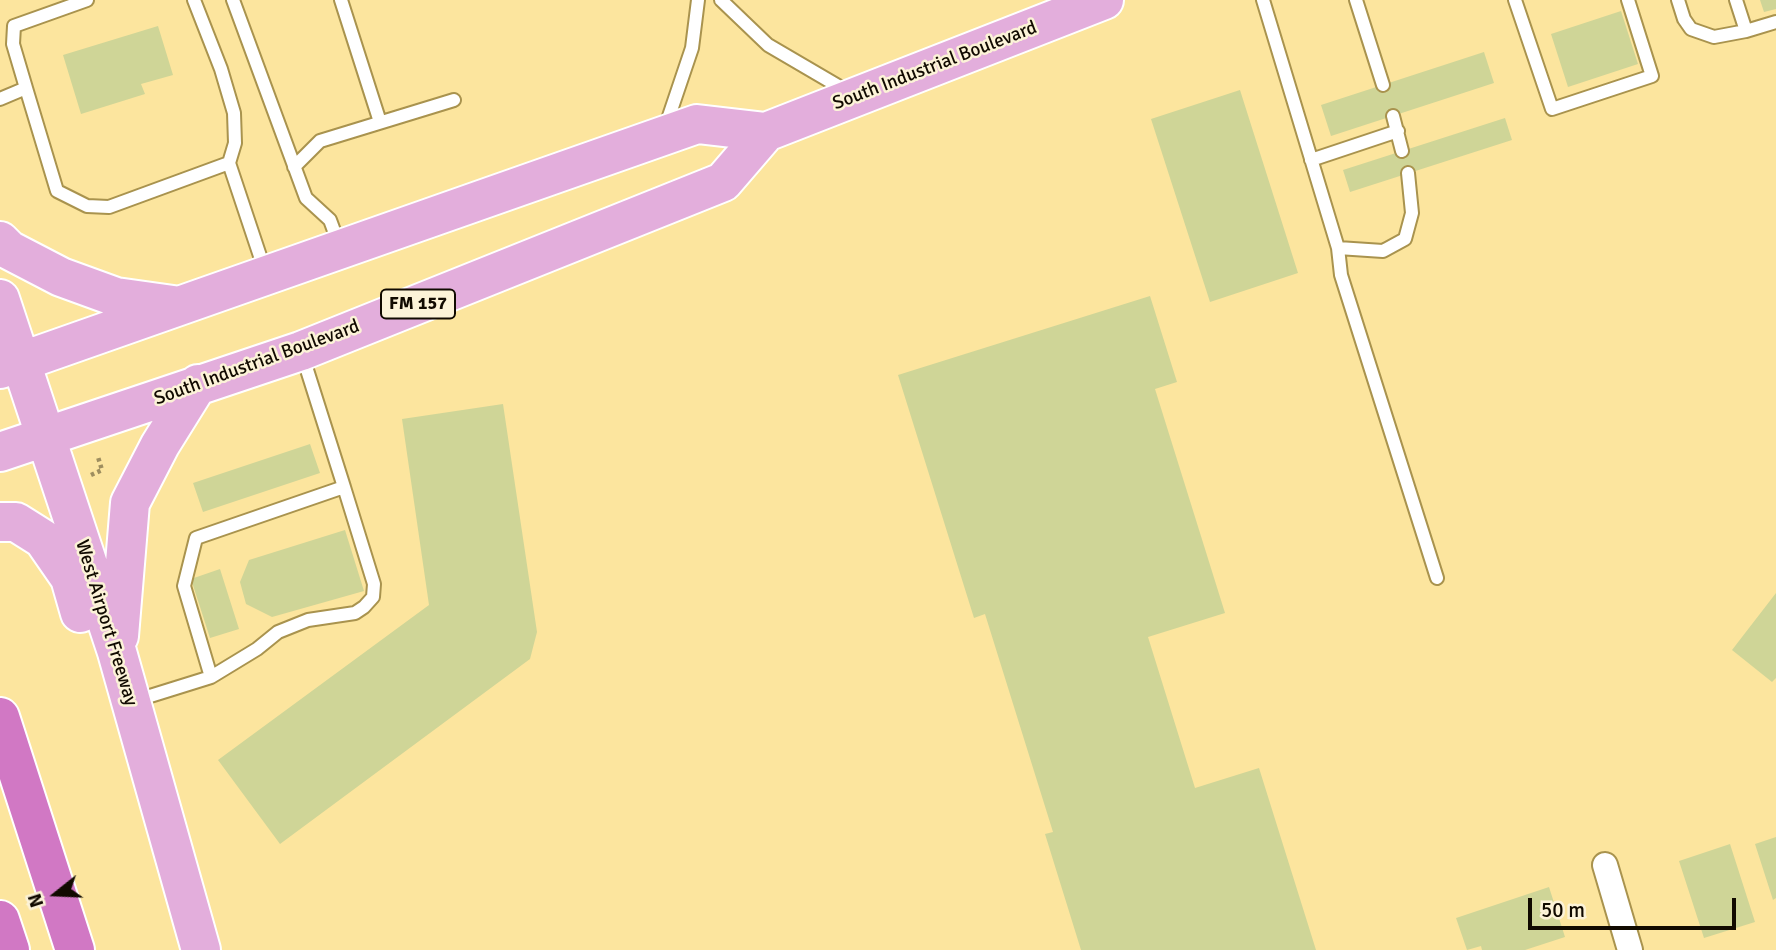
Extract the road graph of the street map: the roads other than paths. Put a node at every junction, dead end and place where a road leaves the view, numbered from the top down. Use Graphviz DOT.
graph roads {
  1 [pos="86,0"];
  2 [pos="194,0"];
  3 [pos="233,0"];
  4 [pos="341,0"];
  5 [pos="698,0"];
  6 [pos="721,0"];
  7 [pos="1104,0"];
  8 [pos="1263,0"];
  9 [pos="1356,0"];
  10 [pos="1515,0"];
  11 [pos="1628,0"];
  12 [pos="1678,0"];
  13 [pos="1737,0"];
  14 [pos="1776,22"];
  15 [pos="1746,31"];
  16 [pos="1383,85"];
  17 [pos="26,88"];
  18 [pos="856,97"];
  19 [pos="0,99"];
  20 [pos="454,100"];
  21 [pos="1393,116"];
  22 [pos="380,122"];
  23 [pos="1398,131"];
  24 [pos="766,132"];
  25 [pos="662,136"];
  26 [pos="1402,151"];
  27 [pos="1311,160"];
  28 [pos="229,163"];
  29 [pos="294,167"];
  30 [pos="1408,173"];
  31 [pos="0,242"];
  32 [pos="341,248"];
  33 [pos="1338,248"];
  34 [pos="267,275"];
  35 [pos="0,299"];
  36 [pos="178,306"];
  37 [pos="301,351"];
  38 [pos="11,365"];
  39 [pos="198,384"];
  40 [pos="47,438"];
  41 [pos="0,452"];
  42 [pos="344,487"];
  43 [pos="0,522"];
  44 [pos="1437,578"];
  45 [pos="117,652"];
  46 [pos="211,677"];
  47 [pos="129,697"];
  48 [pos="0,717"];
  49 [pos="1605,865"];
  50 [pos="0,920"];
  51 [pos="10,950"];
  52 [pos="75,950"];
  53 [pos="201,950"];
  54 [pos="1630,950"];
  1 -- 17 [label="lane"];
  2 -- 28 [label="lane"];
  3 -- 29 [label="lane"];
  4 -- 22 [label="lane"];
  5 -- 25 [label="lane"];
  6 -- 18 [label="lane"];
  7 -- 18 [label="main road, South Industrial Boulevard / FM 157"];
  8 -- 27 [label="lane"];
  9 -- 16 [label="lane"];
  10 -- 11 [label="lane"];
  12 -- 15 [label="lane"];
  13 -- 15 [label="lane"];
  14 -- 15 [label="lane"];
  17 -- 19 [label="lane"];
  17 -- 28 [label="lane"];
  18 -- 24 [label="main road, South Industrial Boulevard / FM 157"];
  20 -- 22 [label="lane"];
  21 -- 23 [label="lane"];
  22 -- 29 [label="lane"];
  23 -- 26 [label="lane"];
  23 -- 27 [label="lane"];
  24 -- 25 [label="main road, South Industrial Boulevard / FM 157"];
  24 -- 37 [label="main road, South Industrial Boulevard / FM 157"];
  25 -- 32 [label="main road, South Industrial Boulevard / FM 157"];
  27 -- 33 [label="lane"];
  28 -- 34 [label="lane"];
  29 -- 32 [label="lane"];
  30 -- 33 [label="lane"];
  31 -- 36 [label="main road"];
  32 -- 34 [label="main road, South Industrial Boulevard / FM 157"];
  33 -- 44 [label="lane"];
  34 -- 36 [label="main road, South Industrial Boulevard / FM 157"];
  35 -- 38 [label="main road, West Airport Freeway"];
  36 -- 38 [label="main road, South Industrial Boulevard / FM 157"];
  37 -- 39 [label="main road, South Industrial Boulevard / FM 157"];
  37 -- 42 [label="lane"];
  38 -- 40 [label="main road, West Airport Freeway"];
  39 -- 40 [label="main road, South Industrial Boulevard / FM 157"];
  39 -- 45 [label="main road"];
  40 -- 41 [label="main road, South Industrial Boulevard / FM 157"];
  40 -- 45 [label="main road, West Airport Freeway"];
  42 -- 46 [label="lane"];
  42 -- 46 [label="lane"];
  43 -- 47 [label="main road"];
  45 -- 47 [label="main road, West Airport Freeway"];
  46 -- 47 [label="lane"];
  47 -- 53 [label="main road, West Airport Freeway"];
  48 -- 52 [label="highway"];
  49 -- 54 [label="street"];
  50 -- 51 [label="highway"];
}
